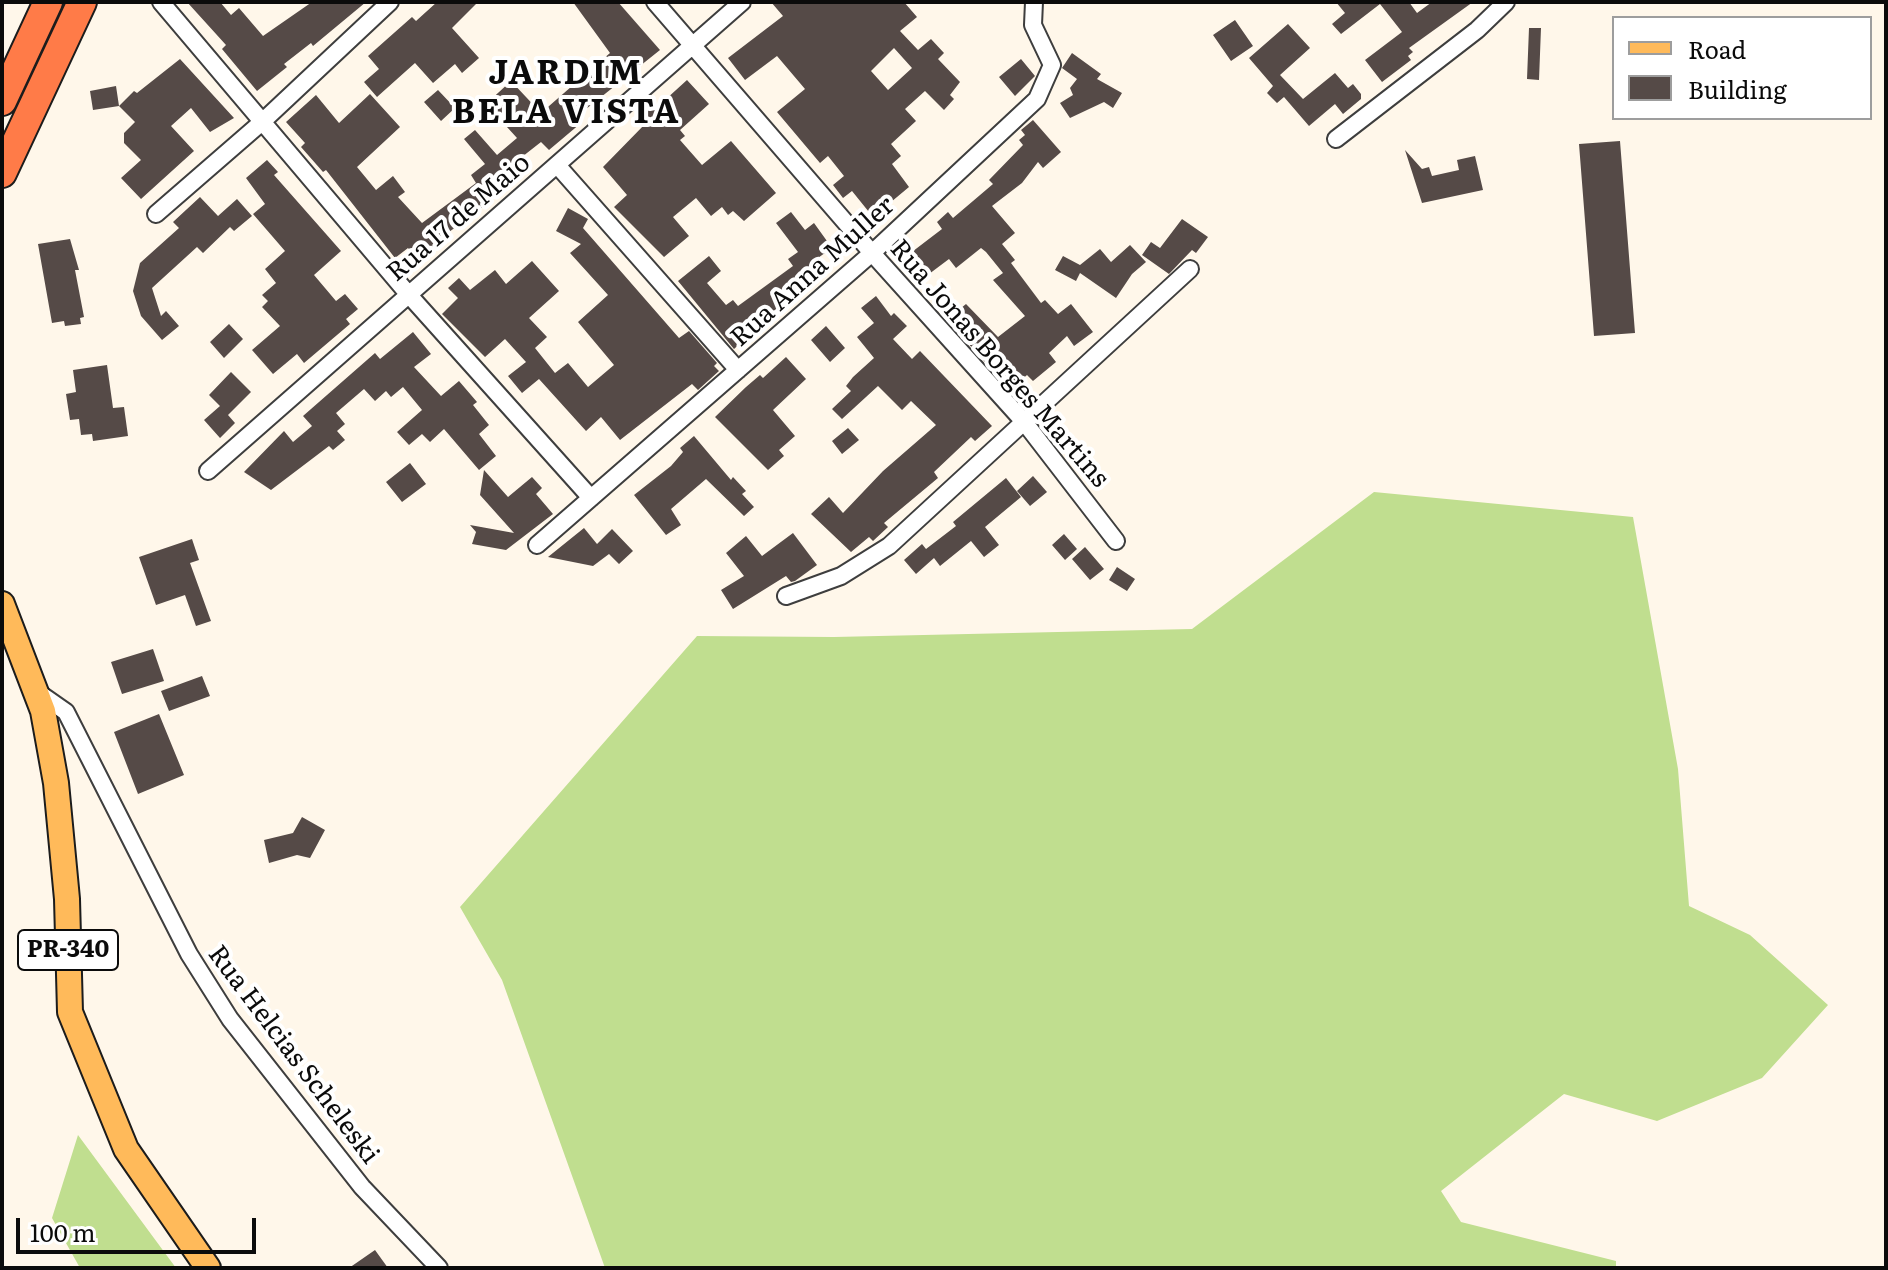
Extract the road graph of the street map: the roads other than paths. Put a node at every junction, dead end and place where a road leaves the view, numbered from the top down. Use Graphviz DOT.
graph roads {
  1 [pos="48,2"];
  2 [pos="82,2"];
  3 [pos="161,2"];
  4 [pos="390,2"];
  5 [pos="655,2"];
  6 [pos="742,2"];
  7 [pos="1034,2"];
  8 [pos="1506,2"];
  9 [pos="693,46"];
  10 [pos="2,101"];
  11 [pos="262,122"];
  12 [pos="1336,139"];
  13 [pos="557,165"];
  14 [pos="2,173"];
  15 [pos="156,214"];
  16 [pos="872,253"];
  17 [pos="1190,269"];
  18 [pos="409,295"];
  19 [pos="738,370"];
  20 [pos="1025,423"];
  21 [pos="208,471"];
  22 [pos="591,498"];
  23 [pos="1116,541"];
  24 [pos="537,545"];
  25 [pos="786,596"];
  26 [pos="2,604"];
  27 [pos="36,691"];
  28 [pos="208,1268"];
  29 [pos="439,1268"];
  1 -- 10 [label="highway"];
  2 -- 14 [label="highway"];
  3 -- 11 [label="street"];
  4 -- 11 [label="street"];
  5 -- 9 [label="street, Rua Jonas Borges Martins"];
  6 -- 9 [label="street, Rua 17 de Maio"];
  7 -- 16 [label="street, Rua Anna Muller"];
  8 -- 12 [label="street"];
  9 -- 13 [label="street, Rua 17 de Maio"];
  9 -- 16 [label="street, Rua Jonas Borges Martins"];
  11 -- 15 [label="street"];
  11 -- 18 [label="street"];
  13 -- 18 [label="street, Rua 17 de Maio"];
  13 -- 19 [label="street"];
  16 -- 19 [label="street, Rua Anna Muller"];
  16 -- 20 [label="street, Rua Jonas Borges Martins"];
  17 -- 20 [label="street"];
  18 -- 21 [label="street, Rua 17 de Maio"];
  18 -- 22 [label="street"];
  19 -- 22 [label="street, Rua Anna Muller"];
  20 -- 23 [label="street, Rua Jonas Borges Martins"];
  20 -- 25 [label="street"];
  22 -- 24 [label="street, Rua Anna Muller"];
  26 -- 27 [label="main road, PR-340"];
  27 -- 28 [label="main road, PR-340"];
  27 -- 29 [label="street, Rua Helcias Scheleski"];
}
